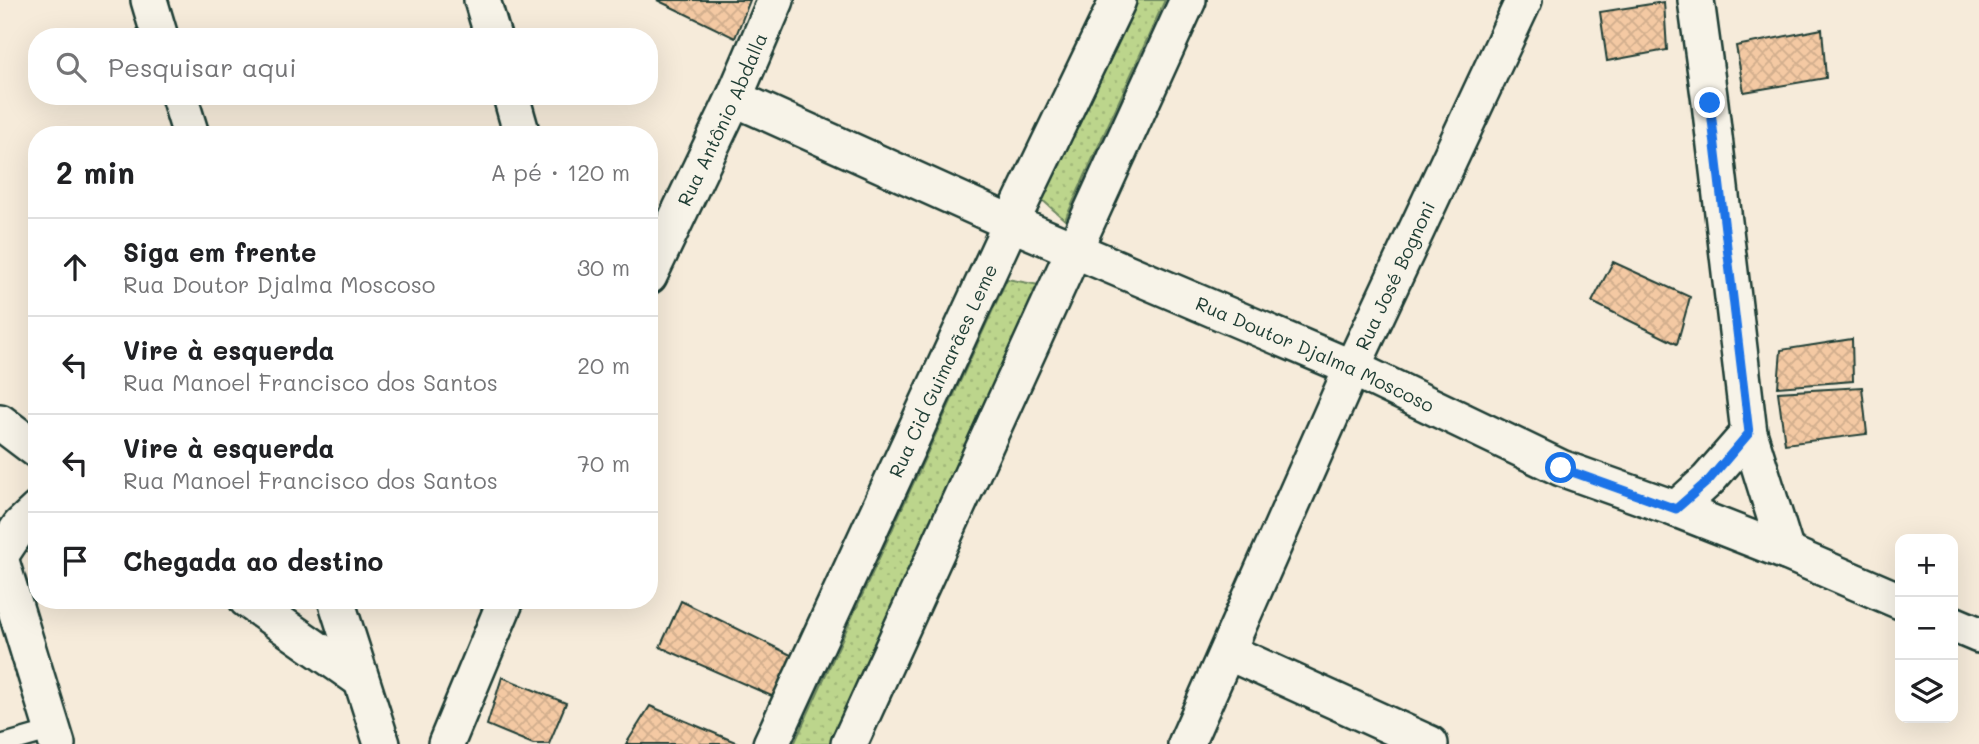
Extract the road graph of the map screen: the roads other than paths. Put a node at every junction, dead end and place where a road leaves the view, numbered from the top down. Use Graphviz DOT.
graph roads {
  1 [pos="149,0"];
  2 [pos="482,0"];
  3 [pos="776,0"];
  4 [pos="1118,0"];
  5 [pos="1188,0"];
  6 [pos="1524,0"];
  7 [pos="1696,0"];
  8 [pos="157,28"];
  9 [pos="490,28"];
  10 [pos="734,98"];
  11 [pos="182,105"];
  12 [pos="513,105"];
  13 [pos="188,126"];
  14 [pos="519,126"];
  15 [pos="1011,223"];
  16 [pos="1074,248"];
  17 [pos="658,257"];
  18 [pos="1352,368"];
  19 [pos="0,422"];
  20 [pos="1749,433"];
  21 [pos="28,443"];
  22 [pos="1676,509"];
  23 [pos="28,518"];
  24 [pos="1786,552"];
  25 [pos="0,557"];
  26 [pos="1895,599"];
  27 [pos="260,609"];
  28 [pos="340,609"];
  29 [pos="502,609"];
  30 [pos="1958,626"];
  31 [pos="1979,635"];
  32 [pos="1228,652"];
  33 [pos="361,680"];
  34 [pos="55,737"];
  35 [pos="4,744"];
  36 [pos="382,744"];
  37 [pos="446,744"];
  38 [pos="772,744"];
  39 [pos="849,744"];
  40 [pos="1186,744"];
  41 [pos="1430,744"];
  1 -- 8 [label="street"];
  2 -- 9 [label="street"];
  3 -- 10 [label="street, Rua Antônio Abdalla"];
  4 -- 15 [label="street, Rua Cid Guimarães Leme"];
  5 -- 16 [label="street"];
  6 -- 18 [label="street, Rua José Bognoni"];
  7 -- 20 [label="street"];
  10 -- 15 [label="street, Rua Doutor Djalma Moscoso"];
  10 -- 17 [label="street, Rua Antônio Abdalla"];
  11 -- 13 [label="street"];
  12 -- 14 [label="street"];
  15 -- 16 [label="street, Rua Doutor Djalma Moscoso"];
  15 -- 38 [label="street, Rua Cid Guimarães Leme"];
  16 -- 18 [label="street, Rua Doutor Djalma Moscoso"];
  16 -- 39 [label="street"];
  18 -- 22 [label="street, Rua Doutor Djalma Moscoso"];
  18 -- 32 [label="street, Rua José Bognoni"];
  19 -- 21 [label="street"];
  20 -- 22 [label="street"];
  20 -- 24 [label="street"];
  22 -- 24 [label="street, Rua Doutor Djalma Moscoso"];
  23 -- 25 [label="street"];
  24 -- 26 [label="street, Rua Doutor Djalma Moscoso"];
  25 -- 34 [label="street"];
  27 -- 33 [label="street"];
  28 -- 33 [label="street"];
  29 -- 37 [label="street"];
  30 -- 31 [label="street"];
  32 -- 40 [label="street, Rua José Bognoni"];
  32 -- 41 [label="street"];
  33 -- 36 [label="street"];
  34 -- 35 [label="lane"];
}
